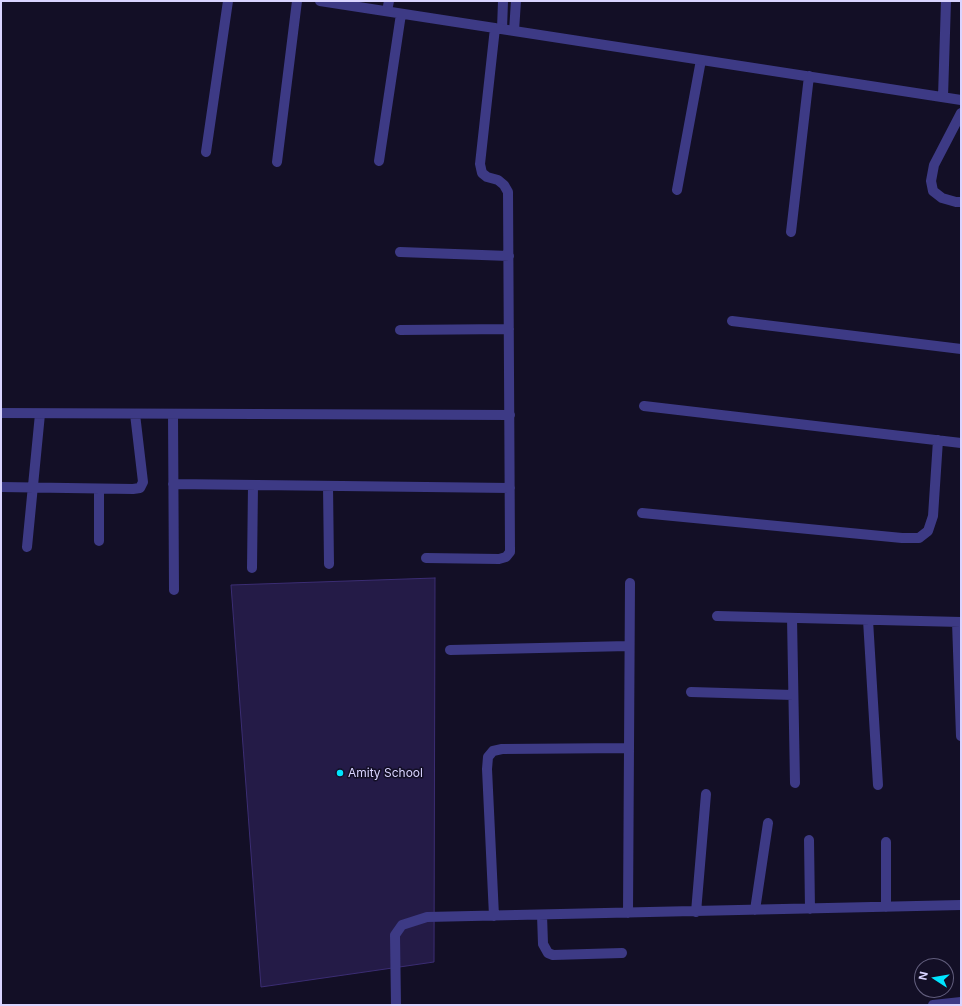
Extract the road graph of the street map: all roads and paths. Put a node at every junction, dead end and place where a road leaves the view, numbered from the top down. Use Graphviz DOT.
graph roads {
  1 [pos="228,1"];
  2 [pos="297,1"];
  3 [pos="320,1"];
  4 [pos="503,1"];
  5 [pos="516,1"];
  6 [pos="946,1"];
  7 [pos="388,6"];
  8 [pos="401,14"];
  9 [pos="498,28"];
  10 [pos="514,31"];
  11 [pos="701,60"];
  12 [pos="809,76"];
  13 [pos="943,97"];
  14 [pos="961,100"];
  15 [pos="961,113"];
  16 [pos="206,152"];
  17 [pos="379,161"];
  18 [pos="277,162"];
  19 [pos="677,190"];
  20 [pos="961,202"];
  21 [pos="791,232"];
  22 [pos="400,252"];
  23 [pos="509,256"];
  24 [pos="732,321"];
  25 [pos="509,329"];
  26 [pos="400,330"];
  27 [pos="961,349"];
  28 [pos="644,406"];
  29 [pos="1,413"];
  30 [pos="40,414"];
  31 [pos="135,414"];
  32 [pos="173,414"];
  33 [pos="510,415"];
  34 [pos="938,440"];
  35 [pos="961,443"];
  36 [pos="173,484"];
  37 [pos="253,484"];
  38 [pos="328,486"];
  39 [pos="1,487"];
  40 [pos="33,488"];
  41 [pos="510,488"];
  42 [pos="99,489"];
  43 [pos="642,514"];
  44 [pos="99,541"];
  45 [pos="27,547"];
  46 [pos="426,558"];
  47 [pos="329,564"];
  48 [pos="252,568"];
  49 [pos="630,583"];
  50 [pos="174,590"];
  51 [pos="717,616"];
  52 [pos="792,618"];
  53 [pos="868,620"];
  54 [pos="959,622"];
  55 [pos="630,646"];
  56 [pos="450,650"];
  57 [pos="691,692"];
  58 [pos="793,695"];
  59 [pos="961,736"];
  60 [pos="629,748"];
  61 [pos="794,783"];
  62 [pos="878,785"];
  63 [pos="706,794"];
  64 [pos="768,822"];
  65 [pos="809,840"];
  66 [pos="886,842"];
  67 [pos="961,905"];
  68 [pos="886,907"];
  69 [pos="810,909"];
  70 [pos="755,910"];
  71 [pos="696,912"];
  72 [pos="628,913"];
  73 [pos="542,915"];
  74 [pos="494,916"];
  75 [pos="622,953"];
  76 [pos="957,1003"];
  77 [pos="396,1005"];
  78 [pos="933,1005"];
  1 -- 16 [label="street"];
  2 -- 18 [label="street"];
  3 -- 7 [label="street"];
  4 -- 9 [label="street"];
  5 -- 10 [label="street"];
  6 -- 13 [label="street"];
  7 -- 8 [label="street"];
  8 -- 9 [label="street"];
  8 -- 17 [label="street"];
  9 -- 10 [label="street"];
  9 -- 23 [label="street"];
  10 -- 11 [label="street"];
  11 -- 12 [label="street"];
  11 -- 19 [label="street"];
  12 -- 13 [label="street"];
  12 -- 21 [label="street"];
  13 -- 14 [label="street"];
  15 -- 20 [label="street"];
  22 -- 23 [label="street"];
  23 -- 25 [label="street"];
  24 -- 27 [label="street"];
  25 -- 26 [label="street"];
  25 -- 33 [label="street"];
  28 -- 34 [label="street"];
  29 -- 30 [label="street"];
  30 -- 31 [label="street"];
  30 -- 40 [label="street"];
  31 -- 32 [label="street"];
  31 -- 42 [label="street"];
  32 -- 33 [label="street"];
  32 -- 36 [label="street"];
  33 -- 41 [label="street"];
  34 -- 35 [label="street"];
  34 -- 43 [label="street"];
  36 -- 37 [label="street"];
  36 -- 50 [label="street"];
  37 -- 38 [label="street"];
  37 -- 48 [label="street"];
  38 -- 41 [label="street"];
  38 -- 47 [label="street"];
  39 -- 40 [label="street"];
  40 -- 42 [label="street"];
  40 -- 45 [label="street"];
  41 -- 46 [label="street"];
  42 -- 44 [label="street"];
  49 -- 55 [label="street"];
  51 -- 52 [label="street"];
  52 -- 53 [label="street"];
  52 -- 58 [label="street"];
  53 -- 54 [label="street"];
  53 -- 62 [label="street"];
  54 -- 59 [label="street"];
  55 -- 56 [label="street"];
  55 -- 60 [label="street"];
  57 -- 58 [label="street"];
  58 -- 61 [label="street"];
  60 -- 72 [label="street"];
  60 -- 74 [label="street"];
  63 -- 71 [label="street"];
  64 -- 70 [label="street"];
  65 -- 69 [label="street"];
  66 -- 68 [label="street"];
  67 -- 68 [label="street"];
  68 -- 69 [label="street"];
  69 -- 70 [label="street"];
  70 -- 71 [label="street"];
  71 -- 72 [label="street"];
  72 -- 73 [label="street"];
  73 -- 74 [label="street"];
  73 -- 75 [label="street"];
  74 -- 77 [label="street"];
  76 -- 78 [label="street"];
}
